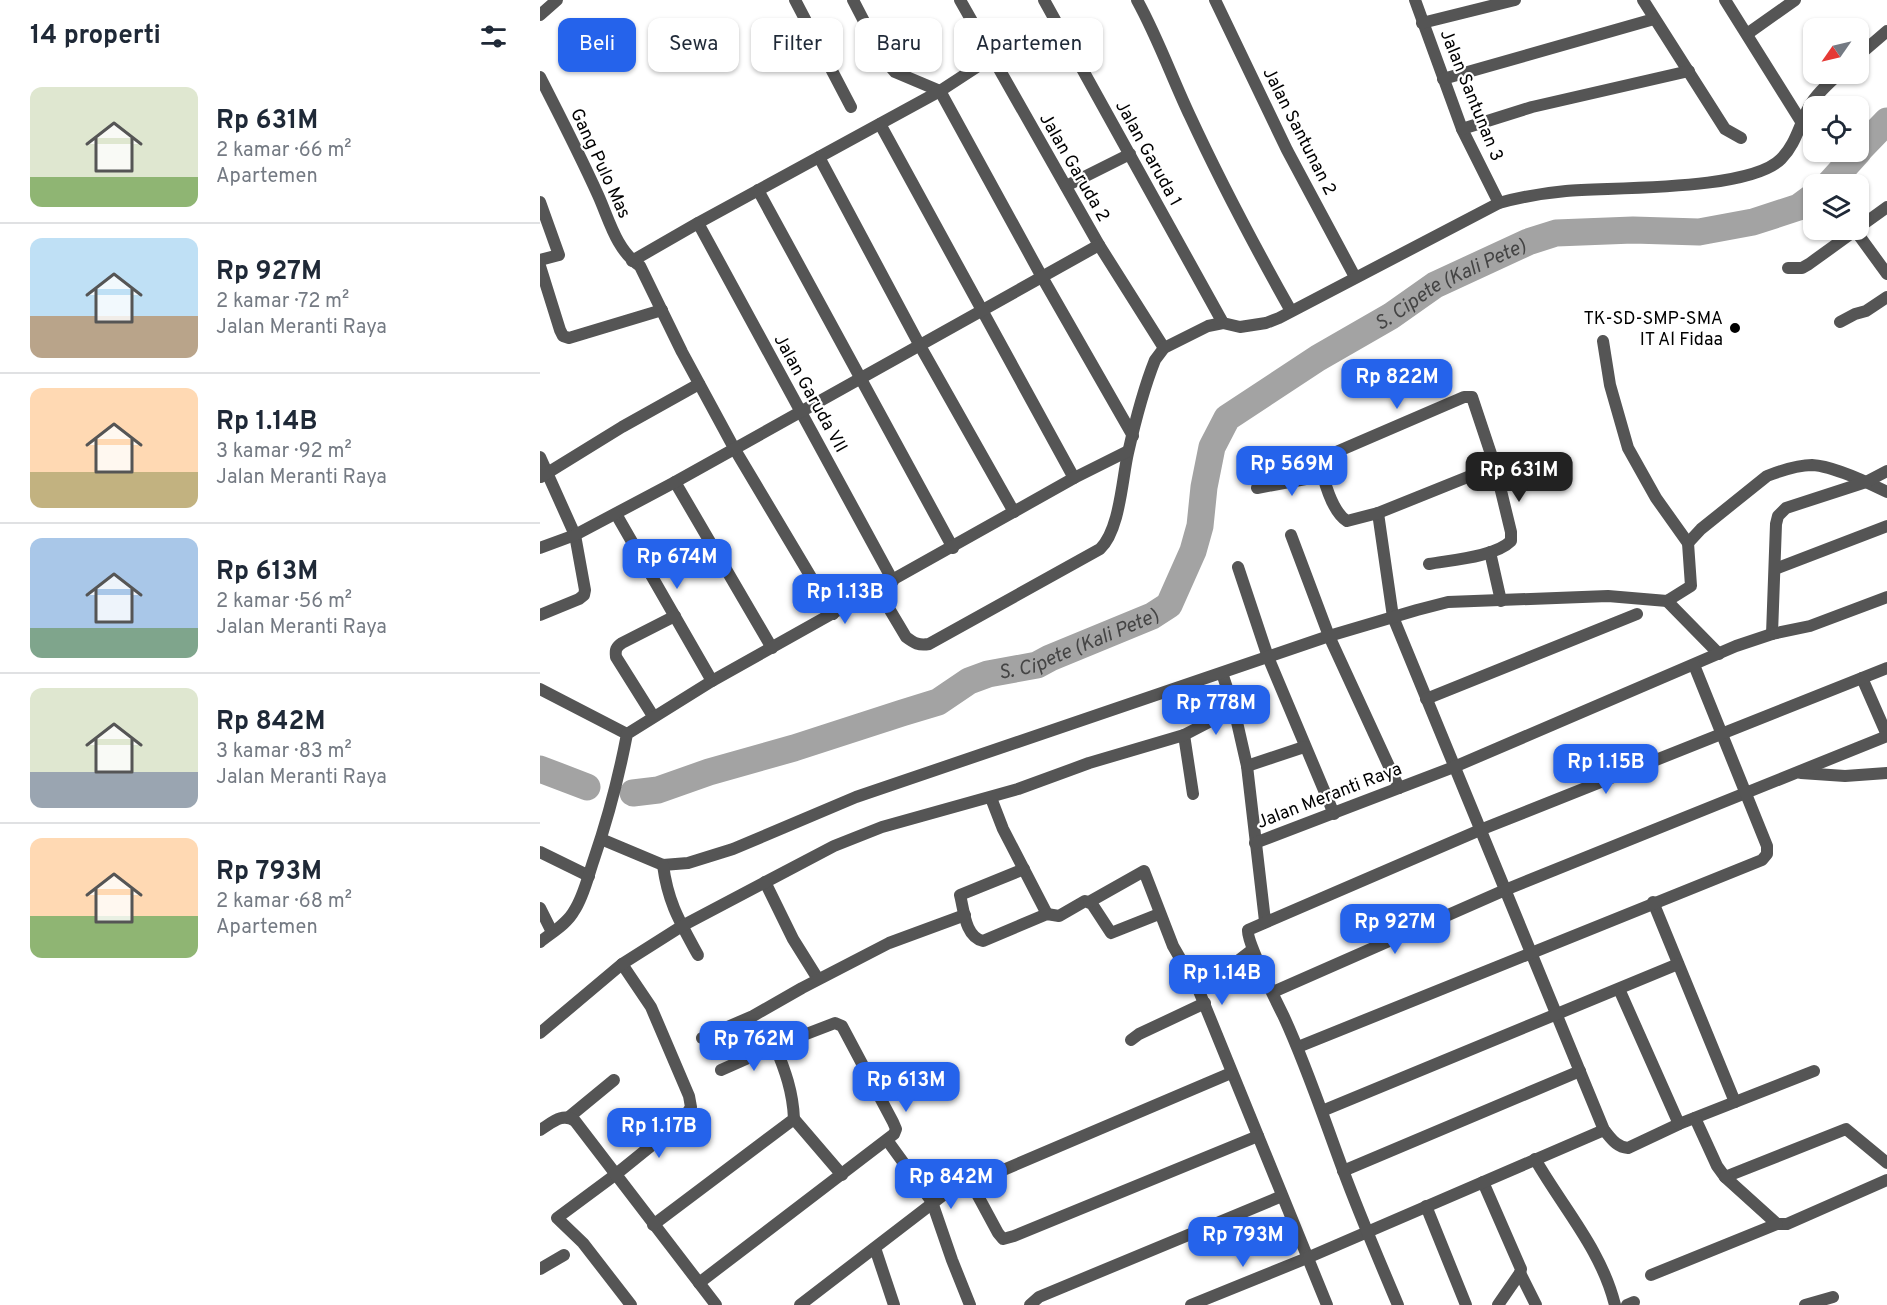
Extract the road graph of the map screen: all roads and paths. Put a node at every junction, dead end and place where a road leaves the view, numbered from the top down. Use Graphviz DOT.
graph roads {
  1 [pos="557,0"];
  2 [pos="795,0"];
  3 [pos="853,0"];
  4 [pos="960,0"];
  5 [pos="1044,0"];
  6 [pos="1137,0"];
  7 [pos="1215,0"];
  8 [pos="1415,0"];
  9 [pos="1515,0"];
  10 [pos="1643,0"];
  11 [pos="1725,0"];
  12 [pos="1795,0"];
  13 [pos="540,15"];
  14 [pos="970,18"];
  15 [pos="1654,19"];
  16 [pos="1422,23"];
  17 [pos="1887,31"];
  18 [pos="1747,34"];
  19 [pos="1869,47"];
  20 [pos="1689,71"];
  21 [pos="969,72"];
  22 [pos="1001,72"];
  23 [pos="540,77"];
  24 [pos="1443,79"];
  25 [pos="1828,84"];
  26 [pos="940,91"];
  27 [pos="1817,96"];
  28 [pos="851,107"];
  29 [pos="1803,123"];
  30 [pos="880,124"];
  31 [pos="1462,129"];
  32 [pos="1741,138"];
  33 [pos="1130,154"];
  34 [pos="819,158"];
  35 [pos="1066,186"];
  36 [pos="758,190"];
  37 [pos="540,202"];
  38 [pos="1499,203"];
  39 [pos="1887,207"];
  40 [pos="1869,220"];
  41 [pos="698,223"];
  42 [pos="1842,240"];
  43 [pos="1864,240"];
  44 [pos="1099,245"];
  45 [pos="540,260"];
  46 [pos="632,261"];
  47 [pos="540,266"];
  48 [pos="1788,268"];
  49 [pos="1887,274"];
  50 [pos="1042,277"];
  51 [pos="1356,277"];
  52 [pos="1887,297"];
  53 [pos="662,310"];
  54 [pos="982,311"];
  55 [pos="1291,311"];
  56 [pos="1840,322"];
  57 [pos="1223,323"];
  58 [pos="1603,341"];
  59 [pos="920,344"];
  60 [pos="1164,348"];
  61 [pos="861,378"];
  62 [pos="699,384"];
  63 [pos="800,412"];
  64 [pos="1133,436"];
  65 [pos="734,448"];
  66 [pos="1128,451"];
  67 [pos="540,458"];
  68 [pos="1495,466"];
  69 [pos="1887,471"];
  70 [pos="543,476"];
  71 [pos="1322,476"];
  72 [pos="1074,478"];
  73 [pos="675,482"];
  74 [pos="1866,482"];
  75 [pos="1257,488"];
  76 [pos="1887,492"];
  77 [pos="1014,512"];
  78 [pos="1378,513"];
  79 [pos="616,514"];
  80 [pos="1887,526"];
  81 [pos="574,535"];
  82 [pos="1291,535"];
  83 [pos="1688,543"];
  84 [pos="540,548"];
  85 [pos="953,548"];
  86 [pos="1490,552"];
  87 [pos="1429,564"];
  88 [pos="1238,567"];
  89 [pos="1775,569"];
  90 [pos="892,581"];
  91 [pos="878,590"];
  92 [pos="1887,597"];
  93 [pos="1501,601"];
  94 [pos="1667,601"];
  95 [pos="833,614"];
  96 [pos="1637,614"];
  97 [pos="540,615"];
  98 [pos="675,616"];
  99 [pos="1393,617"];
  100 [pos="1772,634"];
  101 [pos="1329,636"];
  102 [pos="772,648"];
  103 [pos="1719,654"];
  104 [pos="1268,657"];
  105 [pos="1694,665"];
  106 [pos="1887,668"];
  107 [pos="1222,673"];
  108 [pos="1862,678"];
  109 [pos="712,681"];
  110 [pos="540,689"];
  111 [pos="1426,699"];
  112 [pos="1234,710"];
  113 [pos="653,716"];
  114 [pos="1721,732"];
  115 [pos="627,734"];
  116 [pos="1184,735"];
  117 [pos="1887,736"];
  118 [pos="1304,747"];
  119 [pos="1247,766"];
  120 [pos="1454,767"];
  121 [pos="1799,773"];
  122 [pos="1887,773"];
  123 [pos="1399,788"];
  124 [pos="1193,794"];
  125 [pos="1747,794"];
  126 [pos="991,798"];
  127 [pos="1334,814"];
  128 [pos="1480,830"];
  129 [pos="601,839"];
  130 [pos="1255,843"];
  131 [pos="540,852"];
  132 [pos="663,865"];
  133 [pos="1023,869"];
  134 [pos="588,876"];
  135 [pos="765,882"];
  136 [pos="1505,890"];
  137 [pos="1089,902"];
  138 [pos="1653,902"];
  139 [pos="540,908"];
  140 [pos="1047,914"];
  141 [pos="1159,914"];
  142 [pos="965,915"];
  143 [pos="1265,921"];
  144 [pos="682,926"];
  145 [pos="552,932"];
  146 [pos="540,942"];
  147 [pos="1252,950"];
  148 [pos="1531,953"];
  149 [pos="698,954"];
  150 [pos="622,964"];
  151 [pos="1678,964"];
  152 [pos="818,979"];
  153 [pos="1619,989"];
  154 [pos="1199,991"];
  155 [pos="1272,992"];
  156 [pos="1205,1003"];
  157 [pos="1557,1015"];
  158 [pos="540,1033"];
  159 [pos="702,1038"];
  160 [pos="1131,1040"];
  161 [pos="775,1046"];
  162 [pos="1298,1047"];
  163 [pos="721,1070"];
  164 [pos="1580,1071"];
  165 [pos="1814,1071"];
  166 [pos="1231,1073"];
  167 [pos="614,1080"];
  168 [pos="1735,1102"];
  169 [pos="1322,1111"];
  170 [pos="569,1117"];
  171 [pos="1695,1118"];
  172 [pos="794,1119"];
  173 [pos="1679,1124"];
  174 [pos="540,1130"];
  175 [pos="1604,1130"];
  176 [pos="1258,1136"];
  177 [pos="887,1140"];
  178 [pos="1535,1159"];
  179 [pos="1887,1163"];
  180 [pos="1343,1171"];
  181 [pos="615,1175"];
  182 [pos="842,1175"];
  183 [pos="1725,1177"];
  184 [pos="1887,1180"];
  185 [pos="1483,1182"];
  186 [pos="971,1183"];
  187 [pos="1282,1196"];
  188 [pos="932,1202"];
  189 [pos="1426,1206"];
  190 [pos="1777,1224"];
  191 [pos="653,1225"];
  192 [pos="1367,1232"];
  193 [pos="875,1248"];
  194 [pos="564,1255"];
  195 [pos="1307,1258"];
  196 [pos="540,1269"];
  197 [pos="1520,1274"];
  198 [pos="1650,1275"];
  199 [pos="699,1283"];
  200 [pos="1833,1297"];
  201 [pos="631,1305"];
  202 [pos="716,1305"];
  203 [pos="800,1305"];
  204 [pos="894,1305"];
  205 [pos="970,1305"];
  206 [pos="1030,1305"];
  207 [pos="1191,1305"];
  208 [pos="1327,1305"];
  209 [pos="1398,1305"];
  210 [pos="1466,1305"];
  211 [pos="1498,1305"];
  212 [pos="1536,1305"];
  213 [pos="1615,1305"];
  214 [pos="1807,1305"];
  1 -- 13 [label="street"];
  2 -- 28 [label="street"];
  3 -- 26 [label="street"];
  4 -- 14 [label="street, Jalan Garuda 2"];
  5 -- 33 [label="street, Jalan Garuda 1"];
  6 -- 55 [label="street"];
  7 -- 51 [label="street, Jalan Santunan 2"];
  8 -- 16 [label="street, Jalan Santunan 3"];
  9 -- 16 [label="street"];
  10 -- 15 [label="street"];
  11 -- 18 [label="street"];
  12 -- 18 [label="street"];
  15 -- 20 [label="street"];
  15 -- 24 [label="street"];
  16 -- 24 [label="street, Jalan Santunan 3"];
  17 -- 19 [label="street"];
  18 -- 29 [label="street"];
  20 -- 31 [label="street"];
  20 -- 32 [label="street"];
  21 -- 26 [label="street"];
  22 -- 35 [label="street, Jalan Garuda 2"];
  23 -- 46 [label="street, Gang Pulo Mas"];
  24 -- 31 [label="street, Jalan Santunan 3"];
  25 -- 27 [label="street"];
  26 -- 30 [label="street"];
  26 -- 50 [label="street"];
  29 -- 38 [label="street"];
  30 -- 34 [label="street"];
  30 -- 54 [label="street"];
  31 -- 38 [label="street, Jalan Santunan 3"];
  33 -- 35 [label="street"];
  33 -- 57 [label="street, Jalan Garuda 1"];
  34 -- 36 [label="street"];
  34 -- 59 [label="street"];
  35 -- 44 [label="street, Jalan Garuda 2"];
  36 -- 41 [label="street"];
  36 -- 61 [label="street"];
  37 -- 45 [label="street"];
  38 -- 51 [label="street"];
  39 -- 40 [label="street"];
  41 -- 46 [label="street"];
  41 -- 63 [label="street, Jalan Garuda VII"];
  42 -- 48 [label="street"];
  43 -- 49 [label="street"];
  44 -- 50 [label="street"];
  44 -- 60 [label="street, Jalan Garuda 2"];
  46 -- 53 [label="street, Gang Pulo Mas"];
  47 -- 53 [label="street"];
  50 -- 54 [label="street"];
  50 -- 64 [label="street"];
  51 -- 55 [label="street"];
  52 -- 56 [label="street"];
  53 -- 62 [label="street, Gang Pulo Mas"];
  54 -- 59 [label="street"];
  54 -- 72 [label="street"];
  55 -- 57 [label="street"];
  57 -- 60 [label="street"];
  58 -- 83 [label="street"];
  59 -- 61 [label="street"];
  59 -- 77 [label="street"];
  60 -- 64 [label="street"];
  61 -- 63 [label="street"];
  61 -- 85 [label="street"];
  62 -- 65 [label="street, Gang Pulo Mas"];
  62 -- 70 [label="street"];
  63 -- 65 [label="street"];
  63 -- 90 [label="street, Jalan Garuda VII"];
  64 -- 66 [label="street"];
  65 -- 73 [label="street"];
  65 -- 95 [label="street, Gang Pulo Mas"];
  66 -- 72 [label="street"];
  66 -- 91 [label="street"];
  67 -- 70 [label="street"];
  68 -- 71 [label="street"];
  68 -- 78 [label="street"];
  68 -- 86 [label="street"];
  69 -- 74 [label="street"];
  70 -- 81 [label="street"];
  71 -- 75 [label="street"];
  71 -- 78 [label="street"];
  72 -- 77 [label="street"];
  73 -- 79 [label="street"];
  73 -- 102 [label="street"];
  74 -- 76 [label="street"];
  74 -- 83 [label="street"];
  74 -- 89 [label="street"];
  77 -- 85 [label="street"];
  78 -- 99 [label="street"];
  79 -- 81 [label="street"];
  79 -- 98 [label="street"];
  80 -- 89 [label="street"];
  81 -- 84 [label="street"];
  81 -- 97 [label="street"];
  82 -- 101 [label="street"];
  83 -- 94 [label="street"];
  85 -- 90 [label="street"];
  86 -- 87 [label="street"];
  86 -- 93 [label="street"];
  88 -- 104 [label="street"];
  89 -- 100 [label="street"];
  90 -- 91 [label="street"];
  91 -- 95 [label="street"];
  92 -- 100 [label="street, Jalan Meranti Raya"];
  93 -- 94 [label="street"];
  93 -- 99 [label="street"];
  94 -- 103 [label="street"];
  95 -- 102 [label="street"];
  96 -- 111 [label="street"];
  98 -- 109 [label="street"];
  98 -- 113 [label="street"];
  99 -- 101 [label="street"];
  99 -- 111 [label="street"];
  100 -- 103 [label="street, Jalan Meranti Raya"];
  101 -- 104 [label="street"];
  101 -- 123 [label="street"];
  102 -- 109 [label="street"];
  103 -- 105 [label="street, Jalan Meranti Raya"];
  104 -- 107 [label="street"];
  104 -- 118 [label="street"];
  105 -- 114 [label="street"];
  105 -- 120 [label="street, Jalan Meranti Raya"];
  106 -- 108 [label="street"];
  107 -- 112 [label="street"];
  107 -- 132 [label="street"];
  108 -- 114 [label="street"];
  108 -- 117 [label="street"];
  109 -- 113 [label="street"];
  110 -- 115 [label="street"];
  111 -- 120 [label="street"];
  112 -- 116 [label="street"];
  112 -- 119 [label="street"];
  113 -- 115 [label="street"];
  114 -- 125 [label="street"];
  114 -- 128 [label="street"];
  115 -- 129 [label="street"];
  116 -- 124 [label="street"];
  116 -- 126 [label="street"];
  117 -- 121 [label="street"];
  118 -- 119 [label="street"];
  118 -- 127 [label="street"];
  119 -- 130 [label="street"];
  120 -- 123 [label="street, Jalan Meranti Raya"];
  120 -- 128 [label="street"];
  121 -- 122 [label="street"];
  121 -- 125 [label="street"];
  123 -- 127 [label="street, Jalan Meranti Raya"];
  125 -- 136 [label="street"];
  125 -- 138 [label="street"];
  126 -- 133 [label="street"];
  126 -- 135 [label="street"];
  127 -- 130 [label="street, Jalan Meranti Raya"];
  128 -- 136 [label="street"];
  128 -- 143 [label="street"];
  129 -- 132 [label="street"];
  129 -- 134 [label="street"];
  130 -- 143 [label="street, Jalan Meranti Raya"];
  131 -- 134 [label="street"];
  132 -- 144 [label="street"];
  133 -- 140 [label="street"];
  133 -- 142 [label="street"];
  134 -- 145 [label="street"];
  135 -- 144 [label="street"];
  135 -- 152 [label="street"];
  136 -- 148 [label="street"];
  136 -- 155 [label="street"];
  137 -- 140 [label="street"];
  137 -- 141 [label="street"];
  137 -- 141 [label="street"];
  138 -- 148 [label="street"];
  138 -- 151 [label="street"];
  139 -- 145 [label="street"];
  140 -- 142 [label="street"];
  141 -- 154 [label="street"];
  142 -- 152 [label="street"];
  143 -- 147 [label="street"];
  144 -- 149 [label="street"];
  144 -- 150 [label="street"];
  145 -- 146 [label="street"];
  147 -- 154 [label="street"];
  147 -- 155 [label="street"];
  148 -- 157 [label="street"];
  148 -- 162 [label="street"];
  150 -- 158 [label="street"];
  150 -- 181 [label="street"];
  151 -- 153 [label="street"];
  151 -- 168 [label="street"];
  152 -- 159 [label="street"];
  153 -- 157 [label="street"];
  153 -- 173 [label="street"];
  154 -- 156 [label="street"];
  155 -- 162 [label="street"];
  156 -- 160 [label="street"];
  156 -- 166 [label="street"];
  157 -- 164 [label="street"];
  157 -- 169 [label="street"];
  161 -- 163 [label="street"];
  161 -- 172 [label="street"];
  161 -- 177 [label="street"];
  162 -- 169 [label="street"];
  164 -- 175 [label="street"];
  164 -- 180 [label="street"];
  165 -- 168 [label="street"];
  166 -- 176 [label="street"];
  166 -- 186 [label="street"];
  167 -- 170 [label="street"];
  168 -- 171 [label="street"];
  169 -- 180 [label="street"];
  170 -- 174 [label="street"];
  170 -- 181 [label="street"];
  171 -- 173 [label="street"];
  171 -- 183 [label="street"];
  172 -- 182 [label="street"];
  172 -- 191 [label="street"];
  173 -- 175 [label="street"];
  175 -- 178 [label="street"];
  176 -- 186 [label="street"];
  176 -- 187 [label="street"];
  177 -- 182 [label="street"];
  177 -- 188 [label="street"];
  178 -- 185 [label="street"];
  178 -- 213 [label="street"];
  179 -- 183 [label="street"];
  180 -- 192 [label="street"];
  181 -- 191 [label="street"];
  181 -- 201 [label="street"];
  182 -- 199 [label="street"];
  183 -- 190 [label="street"];
  184 -- 190 [label="street"];
  185 -- 189 [label="street"];
  185 -- 197 [label="street"];
  186 -- 188 [label="street"];
  187 -- 195 [label="street"];
  187 -- 206 [label="street"];
  188 -- 193 [label="street"];
  188 -- 205 [label="street"];
  189 -- 192 [label="street"];
  189 -- 210 [label="street"];
  190 -- 198 [label="street"];
  191 -- 199 [label="street"];
  192 -- 195 [label="street"];
  192 -- 209 [label="street"];
  193 -- 203 [label="street"];
  193 -- 204 [label="street"];
  194 -- 196 [label="street"];
  195 -- 207 [label="street"];
  195 -- 208 [label="street"];
  197 -- 211 [label="street"];
  197 -- 212 [label="street"];
  199 -- 202 [label="street"];
  200 -- 214 [label="street"];
}
